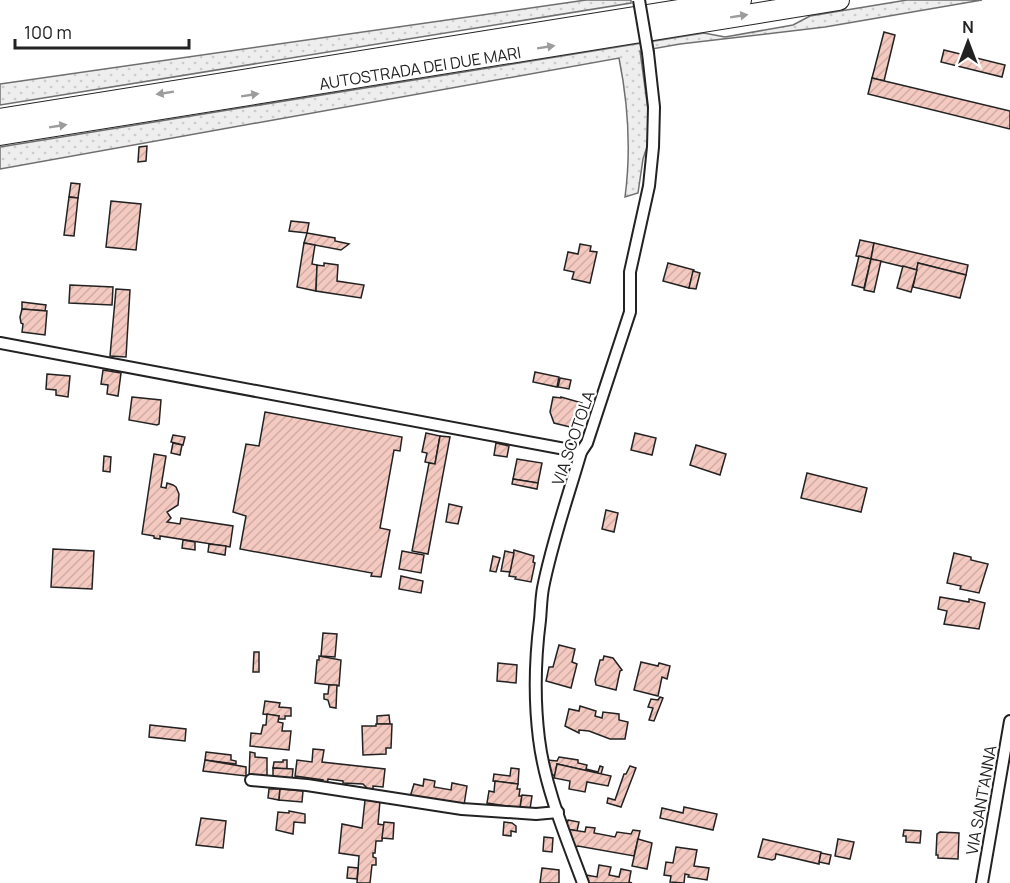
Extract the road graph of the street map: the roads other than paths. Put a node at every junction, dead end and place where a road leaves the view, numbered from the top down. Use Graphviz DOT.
graph roads {
  1 [pos="639,0"];
  2 [pos="741,0"];
  3 [pos="839,0"];
  4 [pos="0,119"];
  5 [pos="0,135"];
  6 [pos="0,343"];
  7 [pos="582,452"];
  8 [pos="1010,721"];
  9 [pos="251,780"];
  10 [pos="558,812"];
  11 [pos="583,883"];
  12 [pos="982,883"];
  1 -- 7 [label="street, VIA SCOTOLA, bridge"];
  2 -- 4 [label="highway, AUTOSTRADA DEI DUE MARI, one-way"];
  5 -- 3 [label="highway, AUTOSTRADA DEI DUE MARI, one-way"];
  6 -- 7 [label="street"];
  7 -- 10 [label="street, VIA SCOTOLA"];
  8 -- 12 [label="street, VIA SANT'ANNA"];
  9 -- 10 [label="street"];
  10 -- 11 [label="street, VIA SCOTOLA"];
}
